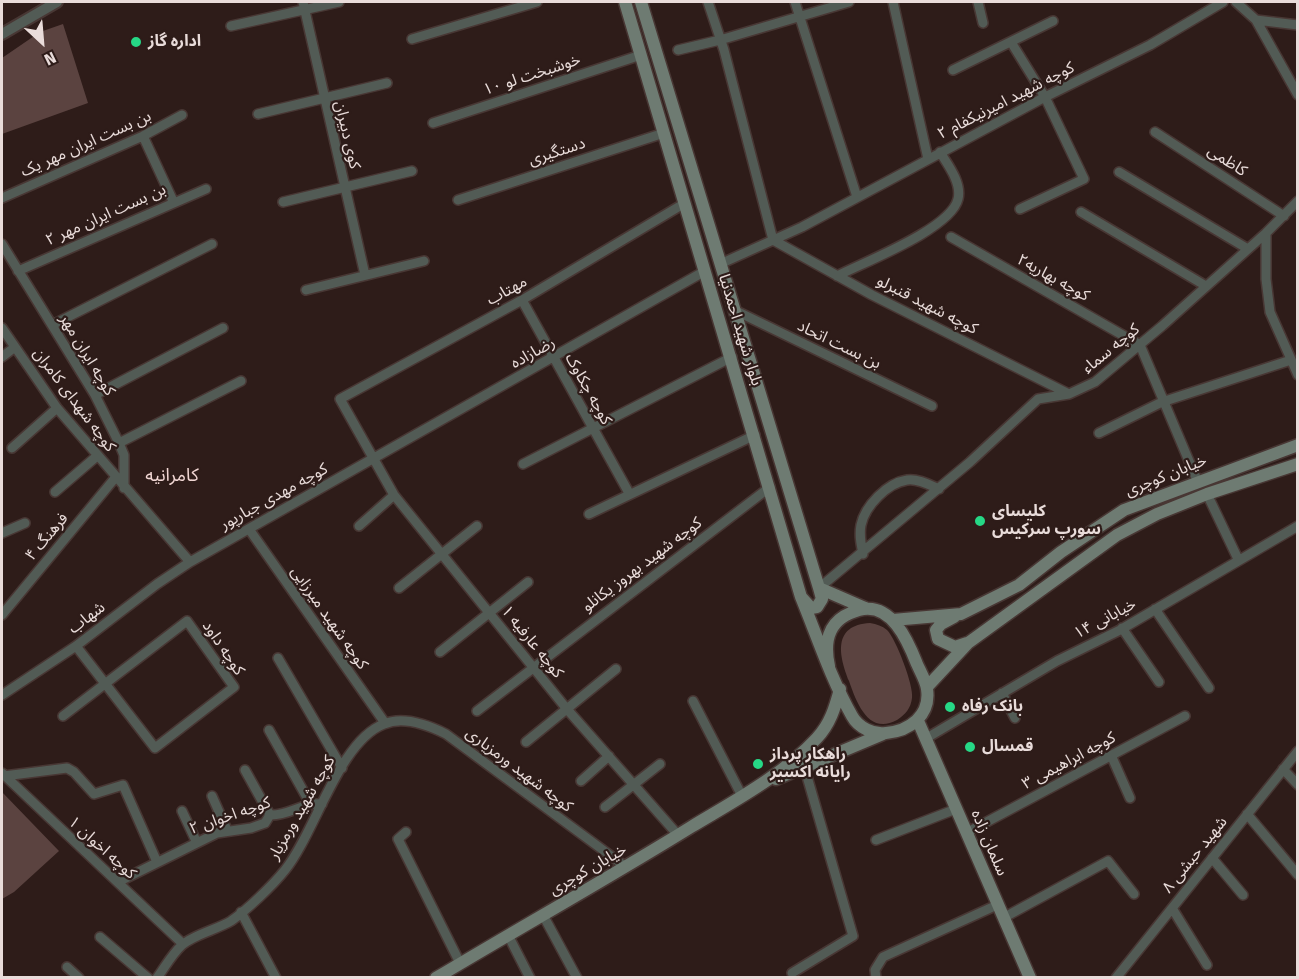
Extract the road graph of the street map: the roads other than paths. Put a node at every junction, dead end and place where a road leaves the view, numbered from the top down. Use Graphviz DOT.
graph roads {
  1 [pos="57,2"];
  2 [pos="339,2"];
  3 [pos="537,2"];
  4 [pos="625,2"];
  5 [pos="641,2"];
  6 [pos="708,2"];
  7 [pos="795,2"];
  8 [pos="849,2"];
  9 [pos="893,2"];
  10 [pos="978,2"];
  11 [pos="1224,2"];
  12 [pos="1236,2"];
  13 [pos="304,6"];
  14 [pos="800,17"];
  15 [pos="1256,20"];
  16 [pos="1053,21"];
  17 [pos="983,23"];
  18 [pos="1298,25"];
  19 [pos="231,26"];
  20 [pos="2,34"];
  21 [pos="412,39"];
  22 [pos="720,40"];
  23 [pos="1011,42"];
  24 [pos="678,50"];
  25 [pos="641,55"];
  26 [pos="953,70"];
  27 [pos="387,83"];
  28 [pos="1298,95"];
  29 [pos="1045,97"];
  30 [pos="323,99"];
  31 [pos="258,114"];
  32 [pos="182,115"];
  33 [pos="433,123"];
  34 [pos="1155,132"];
  35 [pos="664,133"];
  36 [pos="143,136"];
  37 [pos="940,152"];
  38 [pos="928,159"];
  39 [pos="412,171"];
  40 [pos="1119,172"];
  41 [pos="206,189"];
  42 [pos="344,189"];
  43 [pos="857,197"];
  44 [pos="2,198"];
  45 [pos="458,200"];
  46 [pos="173,201"];
  47 [pos="1298,201"];
  48 [pos="283,202"];
  49 [pos="685,203"];
  50 [pos="1020,209"];
  51 [pos="1081,212"];
  52 [pos="1284,216"];
  53 [pos="1266,233"];
  54 [pos="951,237"];
  55 [pos="773,240"];
  56 [pos="2,244"];
  57 [pos="212,244"];
  58 [pos="1248,249"];
  59 [pos="424,261"];
  60 [pos="720,264"];
  61 [pos="18,271"];
  62 [pos="705,271"];
  63 [pos="365,275"];
  64 [pos="837,276"];
  65 [pos="1206,286"];
  66 [pos="306,290"];
  67 [pos="522,300"];
  68 [pos="734,310"];
  69 [pos="52,325"];
  70 [pos="2,327"];
  71 [pos="223,328"];
  72 [pos="1140,345"];
  73 [pos="15,347"];
  74 [pos="2,357"];
  75 [pos="732,357"];
  76 [pos="554,358"];
  77 [pos="1291,360"];
  78 [pos="1298,375"];
  79 [pos="241,381"];
  80 [pos="1069,394"];
  81 [pos="95,395"];
  82 [pos="339,399"];
  83 [pos="1162,402"];
  84 [pos="932,406"];
  85 [pos="57,408"];
  86 [pos="592,426"];
  87 [pos="1099,434"];
  88 [pos="755,435"];
  89 [pos="120,443"];
  90 [pos="1298,445"];
  91 [pos="12,448"];
  92 [pos="97,456"];
  93 [pos="373,459"];
  94 [pos="523,464"];
  95 [pos="1298,464"];
  96 [pos="115,478"];
  97 [pos="1197,480"];
  98 [pos="770,487"];
  99 [pos="124,488"];
  100 [pos="939,489"];
  101 [pos="55,492"];
  102 [pos="629,493"];
  103 [pos="1207,494"];
  104 [pos="394,495"];
  105 [pos="589,514"];
  106 [pos="25,523"];
  107 [pos="359,526"];
  108 [pos="477,526"];
  109 [pos="1298,526"];
  110 [pos="249,529"];
  111 [pos="2,533"];
  112 [pos="441,554"];
  113 [pos="864,554"];
  114 [pos="1238,559"];
  115 [pos="190,562"];
  116 [pos="528,582"];
  117 [pos="399,588"];
  118 [pos="819,588"];
  119 [pos="801,597"];
  120 [pos="865,608"];
  121 [pos="1155,609"];
  122 [pos="490,614"];
  123 [pos="961,614"];
  124 [pos="2,615"];
  125 [pos="894,621"];
  126 [pos="1122,628"];
  127 [pos="968,643"];
  128 [pos="76,646"];
  129 [pos="440,652"];
  130 [pos="278,658"];
  131 [pos="533,666"];
  132 [pos="829,666"];
  133 [pos="616,669"];
  134 [pos="1159,682"];
  135 [pos="104,683"];
  136 [pos="927,687"];
  137 [pos="1209,688"];
  138 [pos="840,689"];
  139 [pos="1002,693"];
  140 [pos="2,695"];
  141 [pos="693,701"];
  142 [pos="566,708"];
  143 [pos="477,711"];
  144 [pos="63,716"];
  145 [pos="1185,716"];
  146 [pos="1015,718"];
  147 [pos="918,721"];
  148 [pos="385,723"];
  149 [pos="269,730"];
  150 [pos="883,734"];
  151 [pos="926,738"];
  152 [pos="526,742"];
  153 [pos="1298,751"];
  154 [pos="1111,755"];
  155 [pos="609,756"];
  156 [pos="660,764"];
  157 [pos="804,766"];
  158 [pos="342,768"];
  159 [pos="1283,769"];
  160 [pos="245,770"];
  161 [pos="3,774"];
  162 [pos="580,781"];
  163 [pos="634,784"];
  164 [pos="1298,785"];
  165 [pos="755,787"];
  166 [pos="212,796"];
  167 [pos="742,796"];
  168 [pos="1130,798"];
  169 [pos="310,803"];
  170 [pos="322,804"];
  171 [pos="605,807"];
  172 [pos="956,809"];
  173 [pos="182,811"];
  174 [pos="1247,814"];
  175 [pos="270,816"];
  176 [pos="227,830"];
  177 [pos="406,832"];
  178 [pos="966,833"];
  179 [pos="678,835"];
  180 [pos="876,840"];
  181 [pos="196,843"];
  182 [pos="1212,858"];
  183 [pos="157,862"];
  184 [pos="626,867"];
  185 [pos="1298,875"];
  186 [pos="118,882"];
  187 [pos="1134,894"];
  188 [pos="1243,895"];
  189 [pos="997,905"];
  190 [pos="1172,908"];
  191 [pos="242,912"];
  192 [pos="543,915"];
  193 [pos="1003,918"];
  194 [pos="508,935"];
  195 [pos="100,937"];
  196 [pos="183,944"];
  197 [pos="460,963"];
  198 [pos="1207,965"];
  199 [pos="67,967"];
  200 [pos="792,973"];
  201 [pos="272,976"];
  202 [pos="79,978"];
  203 [pos="148,978"];
  204 [pos="157,978"];
  205 [pos="436,978"];
  206 [pos="530,978"];
  207 [pos="576,978"];
  208 [pos="876,978"];
  209 [pos="1030,978"];
  210 [pos="1116,978"];
  1 -- 20 [label="street"];
  2 -- 13 [label="street"];
  3 -- 21 [label="street"];
  4 -- 25 [label="main road, بلوار شهید احمدنیا"];
  5 -- 60 [label="main road, بلوار شهید احمدنیا"];
  6 -- 22 [label="street"];
  7 -- 14 [label="street"];
  8 -- 14 [label="street"];
  9 -- 38 [label="street"];
  10 -- 17 [label="street"];
  11 -- 29 [label="street, کوچه شهید امیرنیکفام ۲"];
  12 -- 15 [label="street"];
  13 -- 19 [label="street"];
  13 -- 30 [label="street, کوی دبیران"];
  14 -- 22 [label="street"];
  14 -- 43 [label="street"];
  15 -- 18 [label="street"];
  15 -- 28 [label="street"];
  16 -- 23 [label="street"];
  22 -- 24 [label="street"];
  22 -- 55 [label="street"];
  23 -- 26 [label="street"];
  23 -- 29 [label="street"];
  25 -- 33 [label="street, خوشبخت لو ۱۰"];
  25 -- 35 [label="main road, بلوار شهید احمدنیا"];
  27 -- 30 [label="street"];
  29 -- 37 [label="street, کوچه شهید امیرنیکفام ۲"];
  29 -- 50 [label="street"];
  30 -- 31 [label="street"];
  30 -- 42 [label="street, کوی دبیران"];
  32 -- 36 [label="street, بن بست ایران مهر یک"];
  34 -- 52 [label="street, کاظمی"];
  35 -- 45 [label="street, دستگیری"];
  35 -- 49 [label="main road, بلوار شهید احمدنیا"];
  36 -- 44 [label="street, بن بست ایران مهر یک"];
  36 -- 46 [label="street"];
  37 -- 38 [label="street, کوچه شهید امیرنیکفام ۲"];
  37 -- 64 [label="street"];
  38 -- 43 [label="street, کوچه شهید امیرنیکفام ۲"];
  39 -- 42 [label="street"];
  40 -- 58 [label="street"];
  41 -- 46 [label="street, ۲ بن بست ایران مهر"];
  42 -- 48 [label="street"];
  42 -- 63 [label="street, کوی دبیران"];
  43 -- 55 [label="street, کوچه شهید امیرنیکفام ۲"];
  46 -- 61 [label="street, ۲ بن بست ایران مهر"];
  47 -- 52 [label="street, کوچه سماء"];
  49 -- 62 [label="main road, بلوار شهید احمدنیا"];
  49 -- 67 [label="street, مهتاب"];
  51 -- 65 [label="street"];
  52 -- 53 [label="street, کوچه سماء"];
  53 -- 58 [label="street, کوچه سماء"];
  53 -- 77 [label="street"];
  54 -- 72 [label="street, کوچه بهاریه۲"];
  55 -- 60 [label="street, کوچه شهید امیرنیکفام ۲"];
  55 -- 64 [label="street, کوچه شهید قنبرلو"];
  56 -- 61 [label="street, کوچه ایران مهر"];
  57 -- 69 [label="street"];
  58 -- 65 [label="street, کوچه سماء"];
  59 -- 63 [label="street"];
  60 -- 68 [label="main road, بلوار شهید احمدنیا"];
  61 -- 69 [label="street, کوچه ایران مهر"];
  62 -- 75 [label="main road, بلوار شهید احمدنیا"];
  62 -- 76 [label="street, رضازاده"];
  63 -- 66 [label="street"];
  64 -- 80 [label="street, کوچه شهید قنبرلو"];
  65 -- 72 [label="street, کوچه سماء"];
  67 -- 76 [label="street, کوچه چکاوک"];
  67 -- 82 [label="street, مهتاب"];
  68 -- 84 [label="street, بن بست اتحاد"];
  68 -- 118 [label="main road, بلوار شهید احمدنیا"];
  69 -- 81 [label="street, کوچه ایران مهر"];
  70 -- 73 [label="street, کوچه شهدای کامران"];
  71 -- 81 [label="street"];
  72 -- 80 [label="street, کوچه سماء"];
  72 -- 83 [label="street"];
  73 -- 74 [label="street"];
  73 -- 85 [label="street, کوچه شهدای کامران"];
  75 -- 86 [label="street"];
  75 -- 88 [label="main road, بلوار شهید احمدنیا"];
  76 -- 86 [label="street, کوچه چکاوک"];
  76 -- 93 [label="street, رضازاده"];
  77 -- 78 [label="street"];
  77 -- 83 [label="street"];
  79 -- 89 [label="street"];
  80 -- 100 [label="street, کوچه سماء"];
  81 -- 89 [label="street, کوچه ایران مهر"];
  82 -- 93 [label="street, کوچه عارفیه ۱"];
  83 -- 87 [label="street"];
  83 -- 97 [label="street"];
  85 -- 91 [label="street"];
  85 -- 92 [label="street, کوچه شهدای کامران"];
  86 -- 94 [label="street"];
  86 -- 102 [label="street, کوچه چکاوک"];
  88 -- 98 [label="main road, بلوار شهید احمدنیا"];
  88 -- 102 [label="street"];
  89 -- 99 [label="street, کوچه ایران مهر"];
  90 -- 97 [label="main road, خیابان کوچری"];
  92 -- 96 [label="street, کوچه شهدای کامران"];
  92 -- 101 [label="street"];
  93 -- 104 [label="street, کوچه عارفیه ۱"];
  93 -- 110 [label="street, کوچه مهدی جبارپور"];
  95 -- 103 [label="main road, خیابان کوچری"];
  96 -- 99 [label="street, کوچه شهدای کامران"];
  96 -- 124 [label="street, فرهنگ ۴"];
  97 -- 123 [label="main road, خیابان کوچری"];
  98 -- 119 [label="main road, بلوار شهید احمدنیا"];
  98 -- 131 [label="street, کوچه شهید بهروز یکانلو"];
  99 -- 115 [label="street, کوچه شهدای کامران"];
  100 -- 113 [label="street, کوچه سماء"];
  100 -- 113 [label="street"];
  102 -- 105 [label="street"];
  103 -- 114 [label="street"];
  103 -- 127 [label="main road, خیابان کوچری"];
  104 -- 107 [label="street"];
  104 -- 112 [label="street, کوچه عارفیه ۱"];
  106 -- 111 [label="street"];
  108 -- 112 [label="street"];
  109 -- 114 [label="street, خیابانی ۱۴"];
  110 -- 115 [label="street, کوچه مهدی جبارپور"];
  110 -- 148 [label="street, کوچه شهید میرزایی"];
  112 -- 117 [label="street"];
  112 -- 122 [label="street, کوچه عارفیه ۱"];
  113 -- 118 [label="street, کوچه سماء"];
  114 -- 121 [label="street, خیابانی ۱۴"];
  115 -- 128 [label="street, شهاب"];
  116 -- 122 [label="street"];
  118 -- 119 [label="main road"];
  118 -- 120 [label="main road"];
  119 -- 132 [label="main road, بلوار شهید احمدنیا"];
  120 -- 125 [label="main road"];
  120 -- 132 [label="main road"];
  121 -- 126 [label="street, خیابانی ۱۴"];
  121 -- 137 [label="street"];
  122 -- 129 [label="street"];
  122 -- 131 [label="street, کوچه عارفیه ۱"];
  123 -- 125 [label="main road, خیابان کوچری"];
  123 -- 127 [label="main road"];
  125 -- 136 [label="main road"];
  126 -- 134 [label="street"];
  126 -- 139 [label="street, خیابانی ۱۴"];
  127 -- 136 [label="main road, خیابان کوچری"];
  128 -- 135 [label="street, کوچه داود"];
  128 -- 140 [label="street, شهاب"];
  130 -- 158 [label="street"];
  131 -- 142 [label="street, کوچه عارفیه ۱"];
  131 -- 143 [label="street, کوچه شهید بهروز یکانلو"];
  132 -- 138 [label="main road"];
  133 -- 142 [label="street"];
  135 -- 135 [label="street, کوچه داود"];
  135 -- 144 [label="street"];
  136 -- 147 [label="main road"];
  138 -- 150 [label="main road"];
  138 -- 165 [label="main road, خیابان کوچری"];
  139 -- 146 [label="street"];
  139 -- 151 [label="street, خیابانی ۱۴"];
  141 -- 167 [label="street"];
  142 -- 152 [label="street"];
  142 -- 155 [label="street, کوچه عارفیه ۱"];
  145 -- 154 [label="street, کوچه ابراهیمی ۳"];
  147 -- 150 [label="main road"];
  147 -- 151 [label="main road, سلمان زاده"];
  148 -- 158 [label="street, کوچه شهید ورمزیار"];
  148 -- 184 [label="street, کوچه شهید ورمزیاری"];
  149 -- 169 [label="street"];
  150 -- 157 [label="main road, خیابان کوچری"];
  151 -- 172 [label="main road, سلمان زاده"];
  153 -- 159 [label="street, شهید حبشی ۸"];
  154 -- 168 [label="street"];
  154 -- 178 [label="street, کوچه ابراهیمی ۳"];
  155 -- 162 [label="street"];
  155 -- 163 [label="street, کوچه عارفیه ۱"];
  156 -- 163 [label="street"];
  157 -- 165 [label="main road, خیابان کوچری"];
  157 -- 200 [label="street"];
  158 -- 170 [label="street, کوچه شهید ورمزیار"];
  159 -- 164 [label="street"];
  159 -- 174 [label="street, شهید حبشی ۸"];
  160 -- 175 [label="street"];
  161 -- 183 [label="street"];
  161 -- 186 [label="street, کوچه اخوان ۱"];
  163 -- 171 [label="street"];
  163 -- 179 [label="street, کوچه عارفیه ۱"];
  165 -- 167 [label="main road, خیابان کوچری"];
  166 -- 176 [label="street"];
  167 -- 179 [label="main road, خیابان کوچری"];
  169 -- 170 [label="street, کوچه اخوان ۲"];
  169 -- 175 [label="street, کوچه اخوان ۲"];
  170 -- 191 [label="street, کوچه شهید ورمزیار"];
  172 -- 178 [label="main road, سلمان زاده"];
  172 -- 180 [label="street"];
  173 -- 181 [label="street"];
  174 -- 182 [label="street, شهید حبشی ۸"];
  174 -- 185 [label="street"];
  175 -- 176 [label="street, کوچه اخوان ۲"];
  176 -- 181 [label="street, کوچه اخوان ۲"];
  177 -- 197 [label="street"];
  178 -- 189 [label="main road, سلمان زاده"];
  179 -- 184 [label="main road, خیابان کوچری"];
  181 -- 183 [label="street, کوچه اخوان ۲"];
  182 -- 188 [label="street"];
  182 -- 190 [label="street, شهید حبشی ۸"];
  183 -- 186 [label="street, کوچه اخوان ۲"];
  184 -- 192 [label="main road, خیابان کوچری"];
  186 -- 196 [label="street, کوچه اخوان ۱"];
  187 -- 193 [label="street"];
  189 -- 193 [label="main road, سلمان زاده"];
  189 -- 208 [label="street"];
  190 -- 198 [label="street"];
  190 -- 210 [label="street, شهید حبشی ۸"];
  191 -- 196 [label="street, کوچه شهید ورمزیار"];
  191 -- 201 [label="street"];
  192 -- 194 [label="main road, خیابان کوچری"];
  192 -- 207 [label="street"];
  193 -- 209 [label="main road, سلمان زاده"];
  194 -- 197 [label="main road, خیابان کوچری"];
  194 -- 206 [label="street"];
  195 -- 203 [label="street"];
  196 -- 204 [label="street"];
  197 -- 205 [label="main road, خیابان کوچری"];
  199 -- 202 [label="street"];
}
